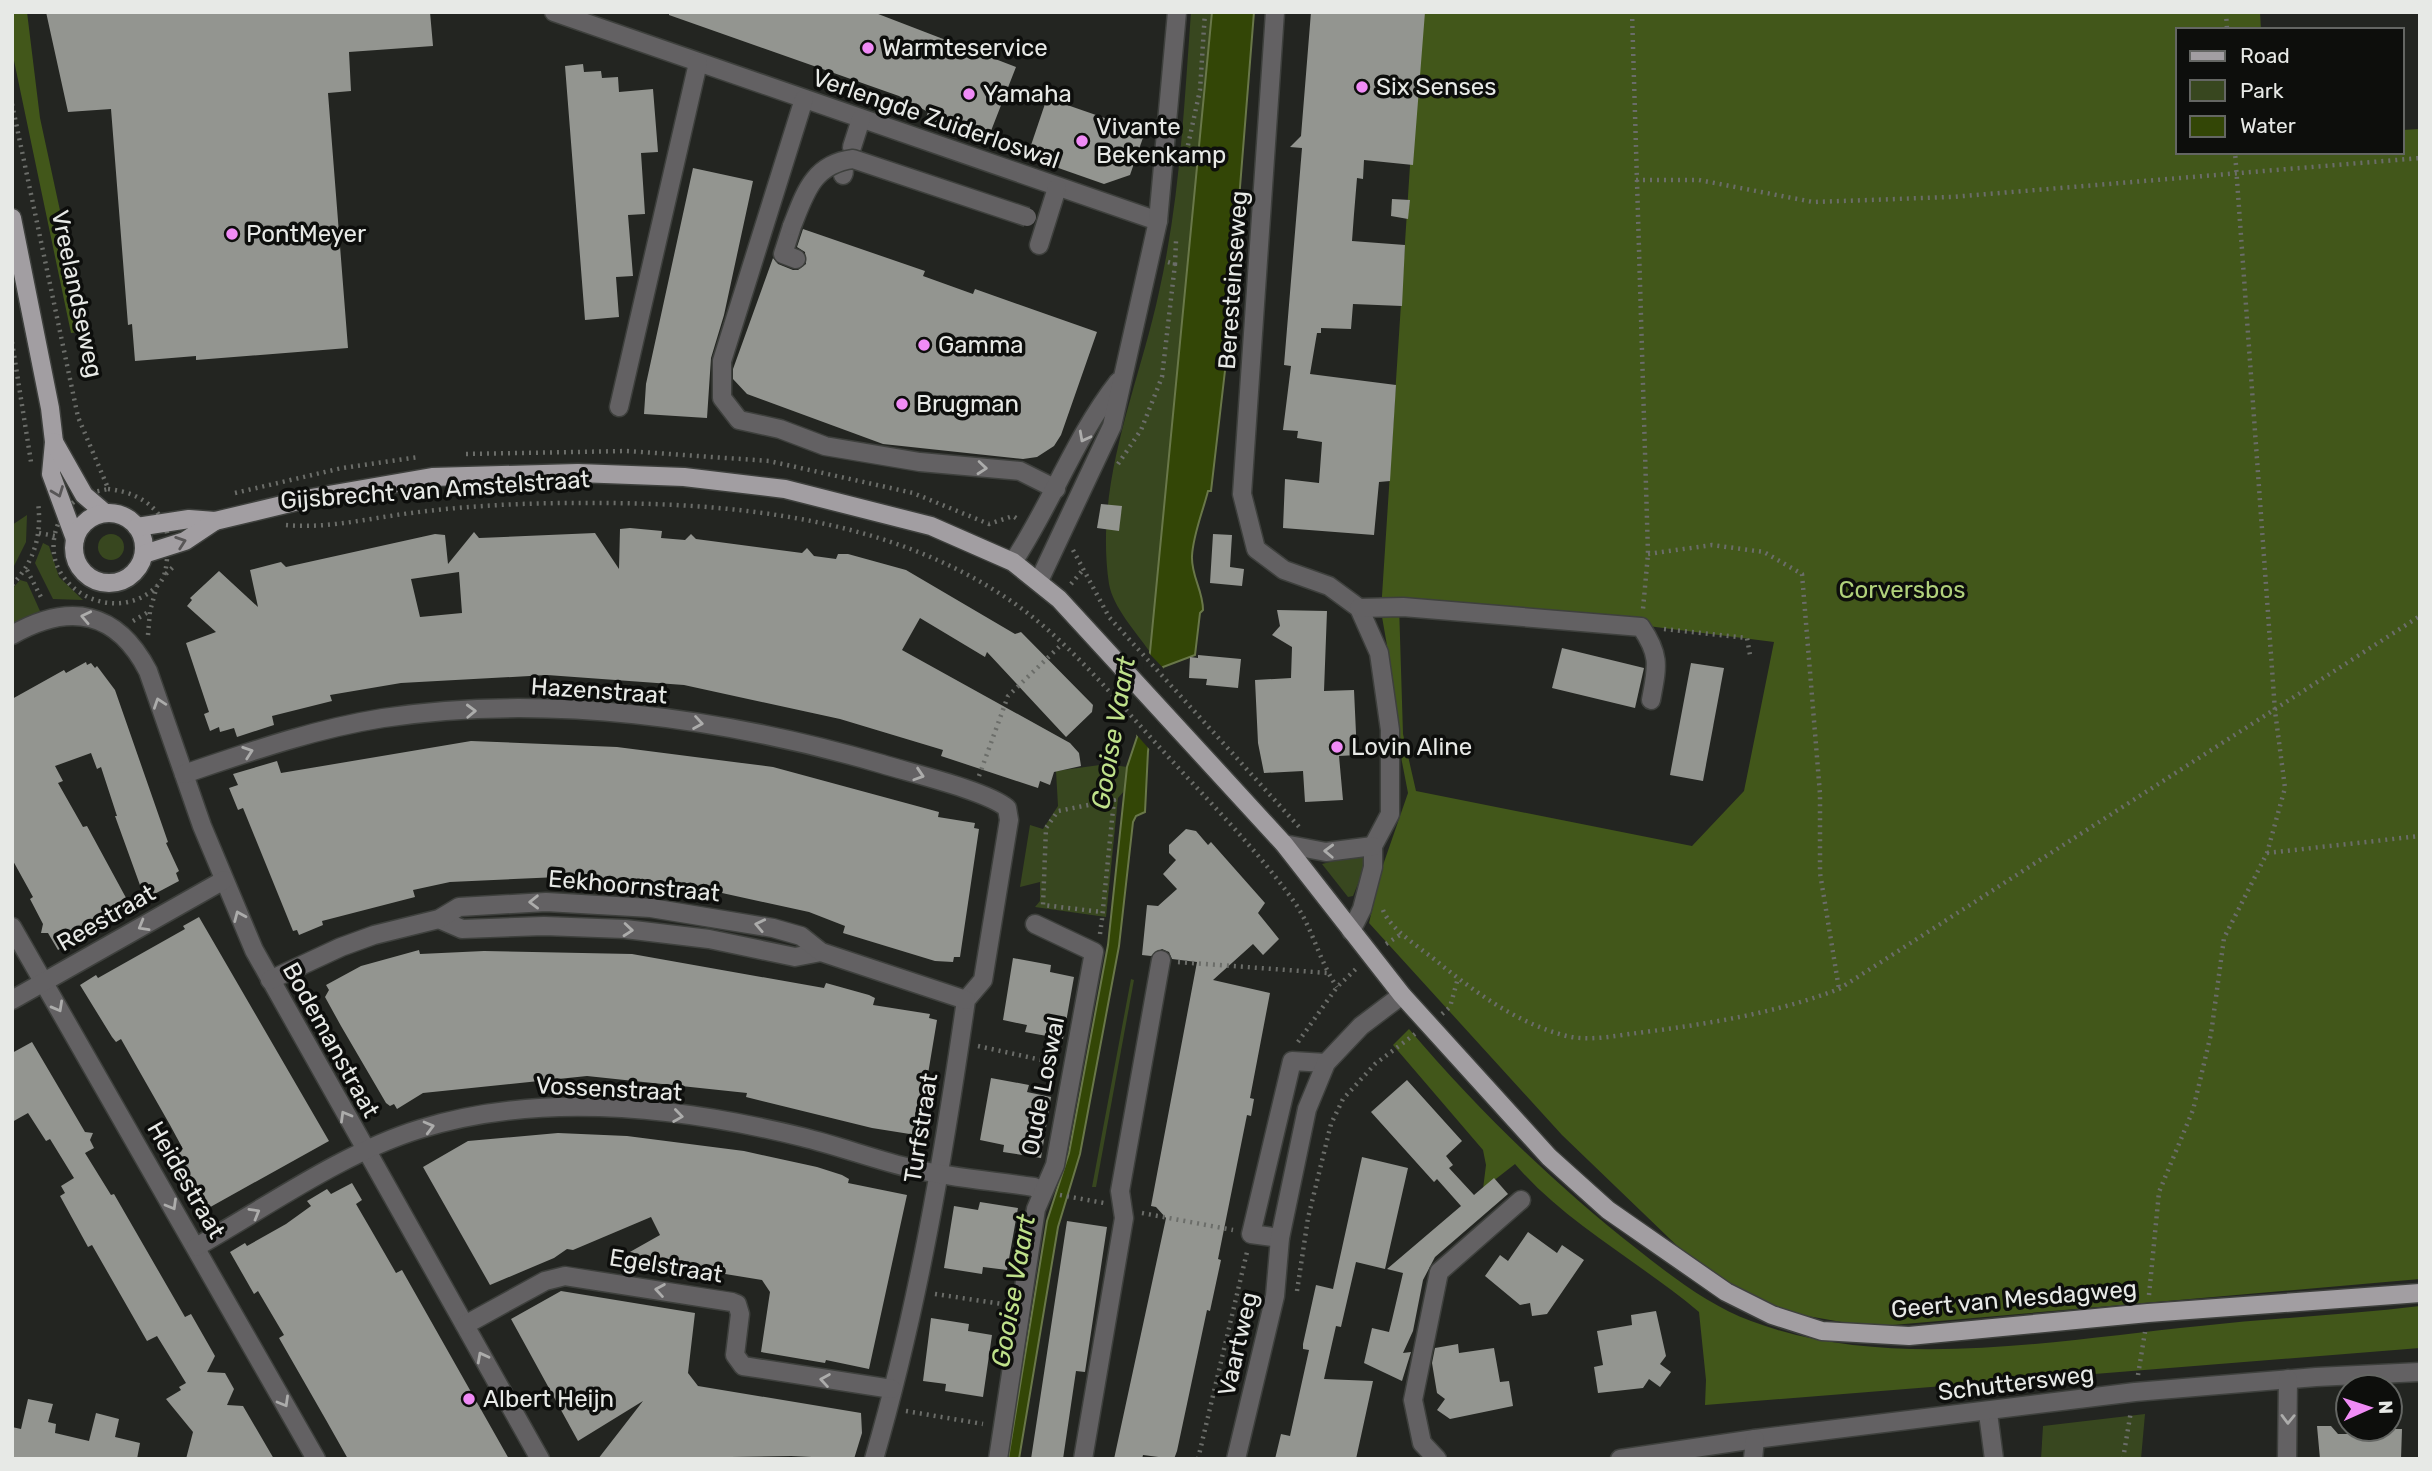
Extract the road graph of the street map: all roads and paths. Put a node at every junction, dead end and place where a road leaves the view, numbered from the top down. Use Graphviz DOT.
graph roads {
  1 [pos="554,12"];
  2 [pos="1177,12"];
  3 [pos="1205,12"];
  4 [pos="1275,12"];
  5 [pos="1632,12"];
  6 [pos="698,63"];
  7 [pos="804,100"];
  8 [pos="12,104"];
  9 [pos="861,119"];
  10 [pos="852,147"];
  11 [pos="2235,154"];
  12 [pos="2420,158"];
  13 [pos="1183,169"];
  14 [pos="2236,172"];
  15 [pos="1636,180"];
  16 [pos="1057,188"];
  17 [pos="1158,221"];
  18 [pos="1046,223"];
  19 [pos="13,226"];
  20 [pos="1176,238"];
  21 [pos="1039,245"];
  22 [pos="796,258"];
  23 [pos="1150,258"];
  24 [pos="17,264"];
  25 [pos="1175,264"];
  26 [pos="12,342"];
  27 [pos="1120,379"];
  28 [pos="619,407"];
  29 [pos="54,442"];
  30 [pos="1114,471"];
  31 [pos="33,472"];
  32 [pos="1049,486"];
  33 [pos="108,489"];
  34 [pos="92,493"];
  35 [pos="38,497"];
  36 [pos="1023,509"];
  37 [pos="105,513"];
  38 [pos="1013,516"];
  39 [pos="162,518"];
  40 [pos="61,519"];
  41 [pos="215,521"];
  42 [pos="284,525"];
  43 [pos="137,527"];
  44 [pos="39,533"];
  45 [pos="55,536"];
  46 [pos="75,539"];
  47 [pos="1076,551"];
  48 [pos="144,554"];
  49 [pos="1648,554"];
  50 [pos="183,558"];
  51 [pos="1013,562"];
  52 [pos="27,570"];
  53 [pos="1082,571"];
  54 [pos="1039,582"];
  55 [pos="12,585"];
  56 [pos="158,586"];
  57 [pos="1065,592"];
  58 [pos="1359,608"];
  59 [pos="48,611"];
  60 [pos="150,611"];
  61 [pos="2420,616"];
  62 [pos="1641,627"];
  63 [pos="12,635"];
  64 [pos="1061,645"];
  65 [pos="1750,655"];
  66 [pos="1651,700"];
  67 [pos="2275,711"];
  68 [pos="184,774"];
  69 [pos="972,793"];
  70 [pos="1007,808"];
  71 [pos="1309,835"];
  72 [pos="2420,836"];
  73 [pos="1284,844"];
  74 [pos="1373,846"];
  75 [pos="2267,853"];
  76 [pos="224,880"];
  77 [pos="1383,905"];
  78 [pos="1102,912"];
  79 [pos="1035,924"];
  80 [pos="12,927"];
  81 [pos="1351,931"];
  82 [pos="1403,933"];
  83 [pos="1094,951"];
  84 [pos="1377,951"];
  85 [pos="1161,960"];
  86 [pos="1362,964"];
  87 [pos="1328,973"];
  88 [pos="1458,978"];
  89 [pos="270,980"];
  90 [pos="43,981"];
  91 [pos="1337,987"];
  92 [pos="1839,989"];
  93 [pos="1402,995"];
  94 [pos="12,1000"];
  95 [pos="966,1000"];
  96 [pos="1436,1018"];
  97 [pos="1421,1030"];
  98 [pos="960,1044"];
  99 [pos="1041,1060"];
  100 [pos="1292,1061"];
  101 [pos="1326,1063"];
  102 [pos="365,1151"];
  103 [pos="939,1173"];
  104 [pos="1042,1192"];
  105 [pos="1074,1198"];
  106 [pos="1521,1200"];
  107 [pos="1122,1206"];
  108 [pos="1251,1234"];
  109 [pos="1280,1238"];
  110 [pos="196,1247"];
  111 [pos="917,1291"];
  112 [pos="2420,1293"];
  113 [pos="1297,1294"];
  114 [pos="988,1301"];
  115 [pos="2148,1313"];
  116 [pos="465,1325"];
  117 [pos="2420,1372"];
  118 [pos="2288,1379"];
  119 [pos="892,1389"];
  120 [pos="2135,1392"];
  121 [pos="1988,1413"];
  122 [pos="925,1414"];
  123 [pos="1003,1428"];
  124 [pos="1755,1438"];
  125 [pos="316,1459"];
  126 [pos="540,1459"];
  127 [pos="874,1459"];
  128 [pos="998,1459"];
  129 [pos="1083,1459"];
  130 [pos="1198,1459"];
  131 [pos="1236,1459"];
  132 [pos="1437,1459"];
  133 [pos="1620,1459"];
  134 [pos="1753,1459"];
  135 [pos="1994,1459"];
  136 [pos="2123,1459"];
  137 [pos="2287,1459"];
  1 -- 6 [label="street, Verlengde Zuiderloswal"];
  2 -- 17 [label="street"];
  3 -- 13 [label="path"];
  4 -- 58 [label="street, Beresteinseweg"];
  5 -- 15 [label="path"];
  6 -- 7 [label="street, Verlengde Zuiderloswal"];
  6 -- 28 [label="street"];
  7 -- 9 [label="street, Verlengde Zuiderloswal"];
  7 -- 32 [label="street, one-way"];
  8 -- 33 [label="path, Vreelandseweg"];
  9 -- 10 [label="street"];
  9 -- 16 [label="street, Verlengde Zuiderloswal"];
  11 -- 14 [label="path"];
  12 -- 14 [label="path"];
  14 -- 15 [label="path"];
  14 -- 67 [label="path"];
  15 -- 49 [label="path"];
  16 -- 17 [label="street, Verlengde Zuiderloswal"];
  16 -- 18 [label="street"];
  17 -- 23 [label="street"];
  18 -- 21 [label="street"];
  18 -- 22 [label="street, bridge"];
  19 -- 24 [label="main road, Vreelandseweg"];
  20 -- 25 [label="path"];
  23 -- 25 [label="path"];
  23 -- 27 [label="street"];
  24 -- 29 [label="main road, Vreelandseweg"];
  25 -- 30 [label="path"];
  26 -- 31 [label="path"];
  27 -- 32 [label="street, one-way"];
  27 -- 54 [label="street"];
  29 -- 37 [label="main road, Vreelandseweg"];
  29 -- 46 [label="main road, Vreelandseweg, one-way"];
  32 -- 51 [label="street"];
  33 -- 34 [label="path"];
  33 -- 39 [label="path"];
  35 -- 44 [label="path"];
  36 -- 38 [label="path"];
  37 -- 43 [label="main road"];
  37 -- 46 [label="main road"];
  40 -- 45 [label="path"];
  41 -- 43 [label="main road"];
  48 -- 41 [label="main road, one-way"];
  41 -- 51 [label="main road, Gijsbrecht van Amstelstraat"];
  42 -- 64 [label="path, Gijsbrecht van Amstelstraat"];
  43 -- 48 [label="main road"];
  44 -- 45 [label="path"];
  44 -- 52 [label="path"];
  45 -- 56 [label="path"];
  46 -- 48 [label="main road"];
  47 -- 53 [label="path"];
  49 -- 62 [label="path"];
  49 -- 92 [label="path"];
  50 -- 56 [label="path"];
  51 -- 54 [label="main road, Gijsbrecht van Amstelstraat"];
  52 -- 55 [label="path"];
  52 -- 59 [label="path"];
  53 -- 57 [label="path"];
  53 -- 71 [label="path"];
  54 -- 73 [label="main road, Gijsbrecht van Amstelstraat"];
  56 -- 60 [label="path"];
  58 -- 62 [label="street"];
  58 -- 74 [label="street"];
  61 -- 67 [label="path"];
  62 -- 65 [label="path"];
  62 -- 66 [label="street"];
  68 -- 63 [label="street, Bodemanstraat, one-way"];
  64 -- 69 [label="path"];
  64 -- 87 [label="path, Gijsbrecht van Amstelstraat"];
  67 -- 75 [label="path"];
  67 -- 92 [label="path"];
  68 -- 69 [label="street, Hazenstraat, one-way"];
  68 -- 76 [label="street, Bodemanstraat"];
  69 -- 70 [label="street, Hazenstraat"];
  70 -- 95 [label="street, Turfstraat"];
  72 -- 75 [label="path"];
  74 -- 73 [label="street, one-way"];
  73 -- 81 [label="main road"];
  74 -- 81 [label="street"];
  75 -- 115 [label="path"];
  89 -- 76 [label="street, Bodemanstraat, one-way"];
  76 -- 90 [label="street, Reestraat, one-way"];
  77 -- 82 [label="path"];
  78 -- 78 [label="path"];
  78 -- 83 [label="path"];
  79 -- 83 [label="street"];
  80 -- 90 [label="street, Heidestraat"];
  81 -- 93 [label="main road"];
  82 -- 84 [label="path"];
  82 -- 88 [label="path"];
  83 -- 104 [label="street, Oude Loswal"];
  85 -- 87 [label="path"];
  85 -- 107 [label="street"];
  86 -- 91 [label="path"];
  87 -- 91 [label="path"];
  88 -- 92 [label="path"];
  88 -- 96 [label="path"];
  89 -- 95 [label="street, Eekhoornstraat"];
  102 -- 89 [label="street, Bodemanstraat, one-way"];
  90 -- 94 [label="street, Reestraat"];
  90 -- 110 [label="street, Heidestraat, one-way"];
  91 -- 100 [label="path"];
  93 -- 101 [label="street, Vaartweg"];
  93 -- 115 [label="main road, Geert van Mesdagweg"];
  95 -- 98 [label="street, Turfstraat"];
  97 -- 113 [label="path"];
  98 -- 99 [label="path"];
  98 -- 103 [label="street, Turfstraat"];
  100 -- 101 [label="street"];
  100 -- 108 [label="street"];
  101 -- 109 [label="street, Vaartweg"];
  102 -- 103 [label="street, Vossenstraat, one-way"];
  110 -- 102 [label="street, Vossenstraat, one-way"];
  102 -- 116 [label="street, Bodemanstraat"];
  103 -- 104 [label="street, Vossenstraat"];
  103 -- 111 [label="street, Turfstraat"];
  104 -- 123 [label="street, Oude Loswal"];
  105 -- 107 [label="path"];
  106 -- 132 [label="street"];
  107 -- 108 [label="path"];
  107 -- 129 [label="street"];
  108 -- 109 [label="street"];
  108 -- 130 [label="path"];
  109 -- 131 [label="street, Vaartweg"];
  110 -- 125 [label="street, Heidestraat, one-way"];
  111 -- 114 [label="path"];
  111 -- 119 [label="street, Turfstraat"];
  112 -- 115 [label="main road, Geert van Mesdagweg"];
  115 -- 120 [label="path"];
  119 -- 116 [label="street, Egelstraat, one-way"];
  126 -- 116 [label="street, Bodemanstraat, one-way"];
  117 -- 118 [label="street, Schuttersweg"];
  118 -- 120 [label="street, Schuttersweg"];
  118 -- 137 [label="street, one-way"];
  119 -- 127 [label="street, Turfstraat"];
  120 -- 121 [label="street, Schuttersweg"];
  120 -- 136 [label="path"];
  121 -- 124 [label="street, Schuttersweg"];
  121 -- 135 [label="street"];
  122 -- 123 [label="path"];
  123 -- 128 [label="street, Oude Loswal"];
  124 -- 133 [label="street, Schuttersweg"];
  124 -- 134 [label="street"];
}
